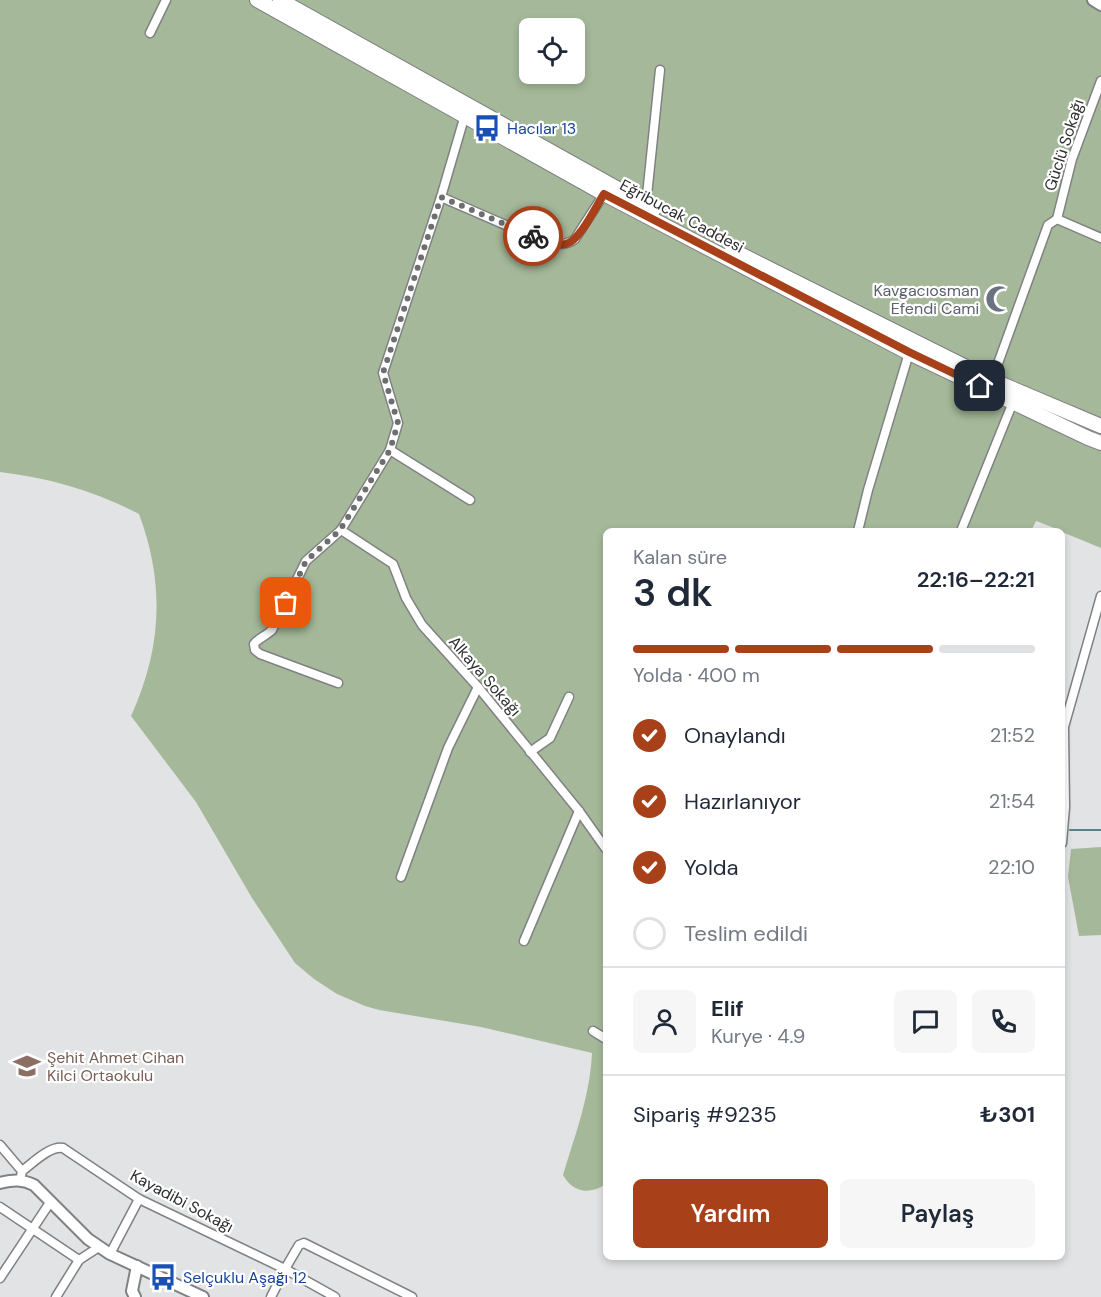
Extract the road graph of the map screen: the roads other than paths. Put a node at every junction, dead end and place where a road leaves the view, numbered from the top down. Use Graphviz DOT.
graph roads {
  1 [pos="166,0"];
  2 [pos="257,0"];
  3 [pos="280,0"];
  4 [pos="1093,0"];
  5 [pos="1101,5"];
  6 [pos="150,33"];
  7 [pos="660,70"];
  8 [pos="1101,81"];
  9 [pos="465,115"];
  10 [pos="604,194"];
  11 [pos="441,197"];
  12 [pos="646,206"];
  13 [pos="1057,219"];
  14 [pos="1101,238"];
  15 [pos="909,352"];
  16 [pos="992,380"];
  17 [pos="1013,402"];
  18 [pos="1101,426"];
  19 [pos="1101,443"];
  20 [pos="390,450"];
  21 [pos="470,500"];
  22 [pos="859,528"];
  23 [pos="962,528"];
  24 [pos="340,530"];
  25 [pos="1101,596"];
  26 [pos="338,683"];
  27 [pos="478,687"];
  28 [pos="569,697"];
  29 [pos="1065,723"];
  30 [pos="530,752"];
  31 [pos="579,811"];
  32 [pos="603,845"];
  33 [pos="401,877"];
  34 [pos="524,941"];
  35 [pos="593,1031"];
  36 [pos="603,1037"];
  37 [pos="0,1145"];
  38 [pos="0,1155"];
  39 [pos="11,1158"];
  40 [pos="21,1176"];
  41 [pos="0,1183"];
  42 [pos="139,1199"];
  43 [pos="51,1201"];
  44 [pos="0,1207"];
  45 [pos="32,1230"];
  46 [pos="99,1247"];
  47 [pos="111,1254"];
  48 [pos="79,1260"];
  49 [pos="137,1266"];
  50 [pos="285,1269"];
  51 [pos="0,1278"];
  52 [pos="132,1295"];
  53 [pos="56,1297"];
  54 [pos="203,1297"];
  55 [pos="272,1297"];
  56 [pos="335,1297"];
  57 [pos="412,1297"];
  1 -- 6 [label="street"];
  2 -- 9 [label="main road, Eğribucak Caddesi"];
  3 -- 12 [label="main road, Eğribucak Caddesi"];
  4 -- 5 [label="street"];
  7 -- 12 [label="street"];
  8 -- 13 [label="street, Güclü Sokağı"];
  9 -- 10 [label="main road, Eğribucak Caddesi"];
  9 -- 11 [label="street"];
  10 -- 11 [label="street"];
  10 -- 15 [label="main road, Eğribucak Caddesi"];
  11 -- 20 [label="street"];
  12 -- 16 [label="main road, Eğribucak Caddesi"];
  13 -- 14 [label="street"];
  13 -- 16 [label="street, Güclü Sokağı"];
  15 -- 17 [label="main road, Eğribucak Caddesi"];
  15 -- 22 [label="street"];
  16 -- 18 [label="main road, Eğribucak Caddesi"];
  17 -- 19 [label="main road, Eğribucak Caddesi"];
  17 -- 23 [label="street"];
  20 -- 21 [label="street"];
  20 -- 24 [label="street"];
  24 -- 26 [label="street"];
  24 -- 27 [label="street, Alkaya Sokağı"];
  25 -- 29 [label="street"];
  27 -- 30 [label="street, Alkaya Sokağı"];
  27 -- 33 [label="street"];
  28 -- 30 [label="street"];
  30 -- 31 [label="street, Alkaya Sokağı"];
  31 -- 32 [label="street, Alkaya Sokağı"];
  31 -- 34 [label="street"];
  35 -- 36 [label="street"];
  37 -- 39 [label="street"];
  38 -- 39 [label="street"];
  39 -- 40 [label="street"];
  40 -- 41 [label="street"];
  40 -- 42 [label="street, Kayadibi Sokağı"];
  40 -- 43 [label="street"];
  42 -- 47 [label="street"];
  42 -- 50 [label="street, Kayadibi Sokağı"];
  43 -- 45 [label="street"];
  43 -- 46 [label="street"];
  44 -- 45 [label="street"];
  45 -- 48 [label="street"];
  45 -- 51 [label="street"];
  46 -- 47 [label="street"];
  46 -- 48 [label="street"];
  47 -- 49 [label="street"];
  48 -- 53 [label="street"];
  49 -- 52 [label="street"];
  49 -- 54 [label="street"];
  50 -- 55 [label="street"];
  50 -- 56 [label="street, Kayadibi Sokağı"];
  50 -- 57 [label="street"];
}
